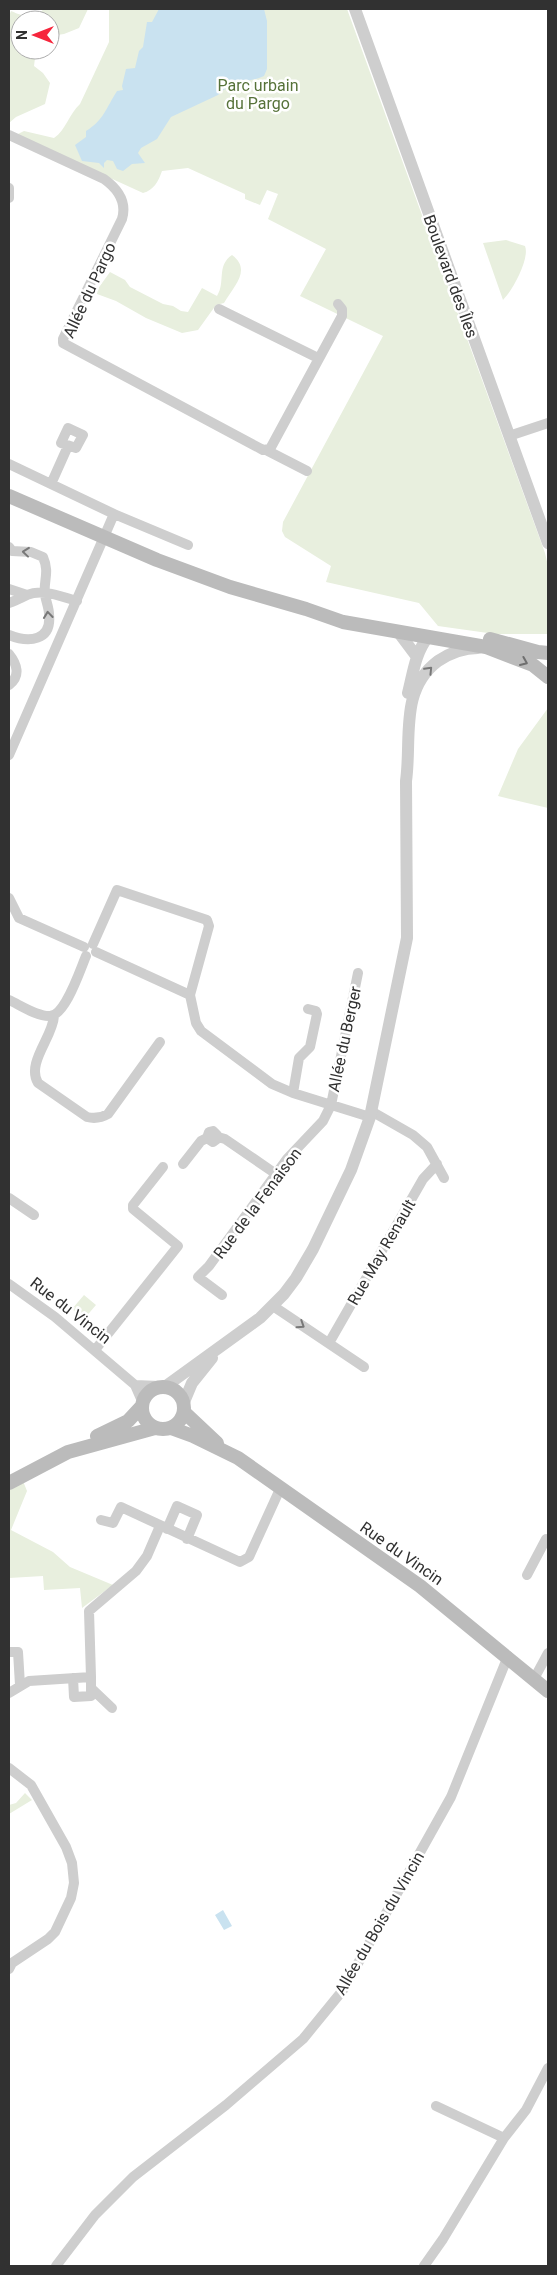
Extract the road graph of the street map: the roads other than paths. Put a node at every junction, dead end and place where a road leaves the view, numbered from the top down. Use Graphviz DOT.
graph roads {
  1 [pos="355,9"];
  2 [pos="9,134"];
  3 [pos="9,188"];
  4 [pos="9,198"];
  5 [pos="338,304"];
  6 [pos="219,310"];
  7 [pos="318,358"];
  8 [pos="548,422"];
  9 [pos="509,436"];
  10 [pos="68,446"];
  11 [pos="268,451"];
  12 [pos="9,464"];
  13 [pos="307,471"];
  14 [pos="50,484"];
  15 [pos="9,496"];
  16 [pos="114,514"];
  17 [pos="544,522"];
  18 [pos="104,538"];
  19 [pos="548,543"];
  20 [pos="188,545"];
  21 [pos="9,548"];
  22 [pos="9,589"];
  23 [pos="44,593"];
  24 [pos="27,595"];
  25 [pos="76,601"];
  26 [pos="9,603"];
  27 [pos="306,609"];
  28 [pos="399,633"];
  29 [pos="449,633"];
  30 [pos="9,635"];
  31 [pos="428,637"];
  32 [pos="498,651"];
  33 [pos="548,653"];
  34 [pos="9,654"];
  35 [pos="417,657"];
  36 [pos="548,677"];
  37 [pos="9,685"];
  38 [pos="407,730"];
  39 [pos="9,755"];
  40 [pos="9,898"];
  41 [pos="90,950"];
  42 [pos="358,974"];
  43 [pos="190,995"];
  44 [pos="9,1000"];
  45 [pos="308,1009"];
  46 [pos="54,1016"];
  47 [pos="160,1042"];
  48 [pos="293,1093"];
  49 [pos="331,1105"];
  50 [pos="371,1114"];
  51 [pos="183,1164"];
  52 [pos="437,1164"];
  53 [pos="163,1167"];
  54 [pos="276,1174"];
  55 [pos="444,1178"];
  56 [pos="9,1198"];
  57 [pos="34,1215"];
  58 [pos="9,1284"];
  59 [pos="222,1295"];
  60 [pos="273,1306"];
  61 [pos="227,1343"];
  62 [pos="329,1343"];
  63 [pos="95,1350"];
  64 [pos="364,1367"];
  65 [pos="135,1385"];
  66 [pos="162,1386"];
  67 [pos="142,1404"];
  68 [pos="184,1407"];
  69 [pos="155,1428"];
  70 [pos="171,1428"];
  71 [pos="228,1454"];
  72 [pos="9,1474"];
  73 [pos="9,1483"];
  74 [pos="280,1489"];
  75 [pos="101,1520"];
  76 [pos="163,1527"];
  77 [pos="187,1538"];
  78 [pos="547,1538"];
  79 [pos="526,1575"];
  80 [pos="9,1652"];
  81 [pos="548,1654"];
  82 [pos="508,1656"];
  83 [pos="73,1678"];
  84 [pos="534,1678"];
  85 [pos="91,1682"];
  86 [pos="20,1685"];
  87 [pos="548,1691"];
  88 [pos="9,1693"];
  89 [pos="112,1708"];
  90 [pos="9,1768"];
  91 [pos="9,1969"];
  92 [pos="548,2068"];
  93 [pos="436,2106"];
  94 [pos="504,2138"];
  95 [pos="56,2266"];
  96 [pos="424,2266"];
  1 -- 9 [label="street, Boulevard des Îles"];
  2 -- 11 [label="street, Allée du Pargo"];
  3 -- 4 [label="street"];
  5 -- 7 [label="street"];
  6 -- 7 [label="street"];
  7 -- 11 [label="street"];
  8 -- 9 [label="street"];
  9 -- 17 [label="street, Boulevard des Îles"];
  10 -- 14 [label="street"];
  11 -- 13 [label="street, Allée du Pargo"];
  12 -- 14 [label="street"];
  14 -- 16 [label="street"];
  15 -- 18 [label="main road"];
  16 -- 18 [label="street"];
  16 -- 20 [label="street"];
  17 -- 19 [label="street, Boulevard des Îles"];
  18 -- 25 [label="street"];
  18 -- 27 [label="main road"];
  23 -- 21 [label="street, one-way"];
  22 -- 24 [label="street"];
  23 -- 24 [label="street"];
  23 -- 25 [label="street"];
  30 -- 23 [label="street, one-way"];
  24 -- 26 [label="street"];
  25 -- 39 [label="street"];
  27 -- 28 [label="main road"];
  27 -- 29 [label="main road"];
  28 -- 31 [label="main road"];
  28 -- 35 [label="street"];
  29 -- 31 [label="main road"];
  29 -- 33 [label="main road"];
  31 -- 32 [label="main road"];
  31 -- 35 [label="street"];
  32 -- 36 [label="main road, one-way"];
  38 -- 32 [label="street, one-way"];
  34 -- 37 [label="street"];
  35 -- 38 [label="street"];
  38 -- 50 [label="street"];
  40 -- 41 [label="street"];
  41 -- 43 [label="street"];
  41 -- 43 [label="street"];
  41 -- 46 [label="street"];
  42 -- 49 [label="street, Allée du Berger"];
  43 -- 48 [label="street"];
  44 -- 46 [label="street"];
  45 -- 48 [label="street"];
  46 -- 47 [label="street"];
  48 -- 49 [label="street"];
  49 -- 50 [label="street"];
  49 -- 54 [label="street, Rue de la Fenaison"];
  50 -- 52 [label="street"];
  50 -- 60 [label="street"];
  51 -- 54 [label="street"];
  52 -- 55 [label="street"];
  52 -- 62 [label="street, Rue May Renault"];
  53 -- 63 [label="street"];
  54 -- 59 [label="street, Rue de la Fenaison"];
  56 -- 57 [label="street"];
  58 -- 63 [label="street, Rue du Vincin"];
  60 -- 61 [label="street"];
  60 -- 62 [label="street, one-way"];
  61 -- 66 [label="street"];
  61 -- 68 [label="street"];
  62 -- 64 [label="street"];
  63 -- 65 [label="street, Rue du Vincin"];
  65 -- 66 [label="street"];
  65 -- 67 [label="street, Rue du Vincin"];
  66 -- 67 [label="main road"];
  66 -- 68 [label="main road"];
  67 -- 69 [label="main road"];
  67 -- 72 [label="main road"];
  68 -- 70 [label="main road"];
  68 -- 71 [label="main road, Rue du Vincin"];
  69 -- 70 [label="main road"];
  69 -- 73 [label="main road"];
  70 -- 71 [label="main road, Rue du Vincin"];
  71 -- 74 [label="main road, Rue du Vincin"];
  74 -- 77 [label="street"];
  74 -- 82 [label="main road, Rue du Vincin"];
  75 -- 76 [label="street"];
  76 -- 77 [label="street"];
  76 -- 77 [label="street"];
  76 -- 85 [label="street"];
  78 -- 79 [label="street"];
  80 -- 86 [label="street"];
  81 -- 84 [label="street"];
  82 -- 84 [label="main road, Rue du Vincin"];
  82 -- 95 [label="street, Allée du Bois du Vincin"];
  83 -- 85 [label="street"];
  83 -- 85 [label="street"];
  83 -- 86 [label="street"];
  84 -- 87 [label="main road, Rue du Vincin"];
  85 -- 89 [label="street"];
  86 -- 88 [label="street"];
  90 -- 91 [label="street"];
  92 -- 94 [label="street"];
  93 -- 94 [label="street"];
  94 -- 96 [label="street"];
}
